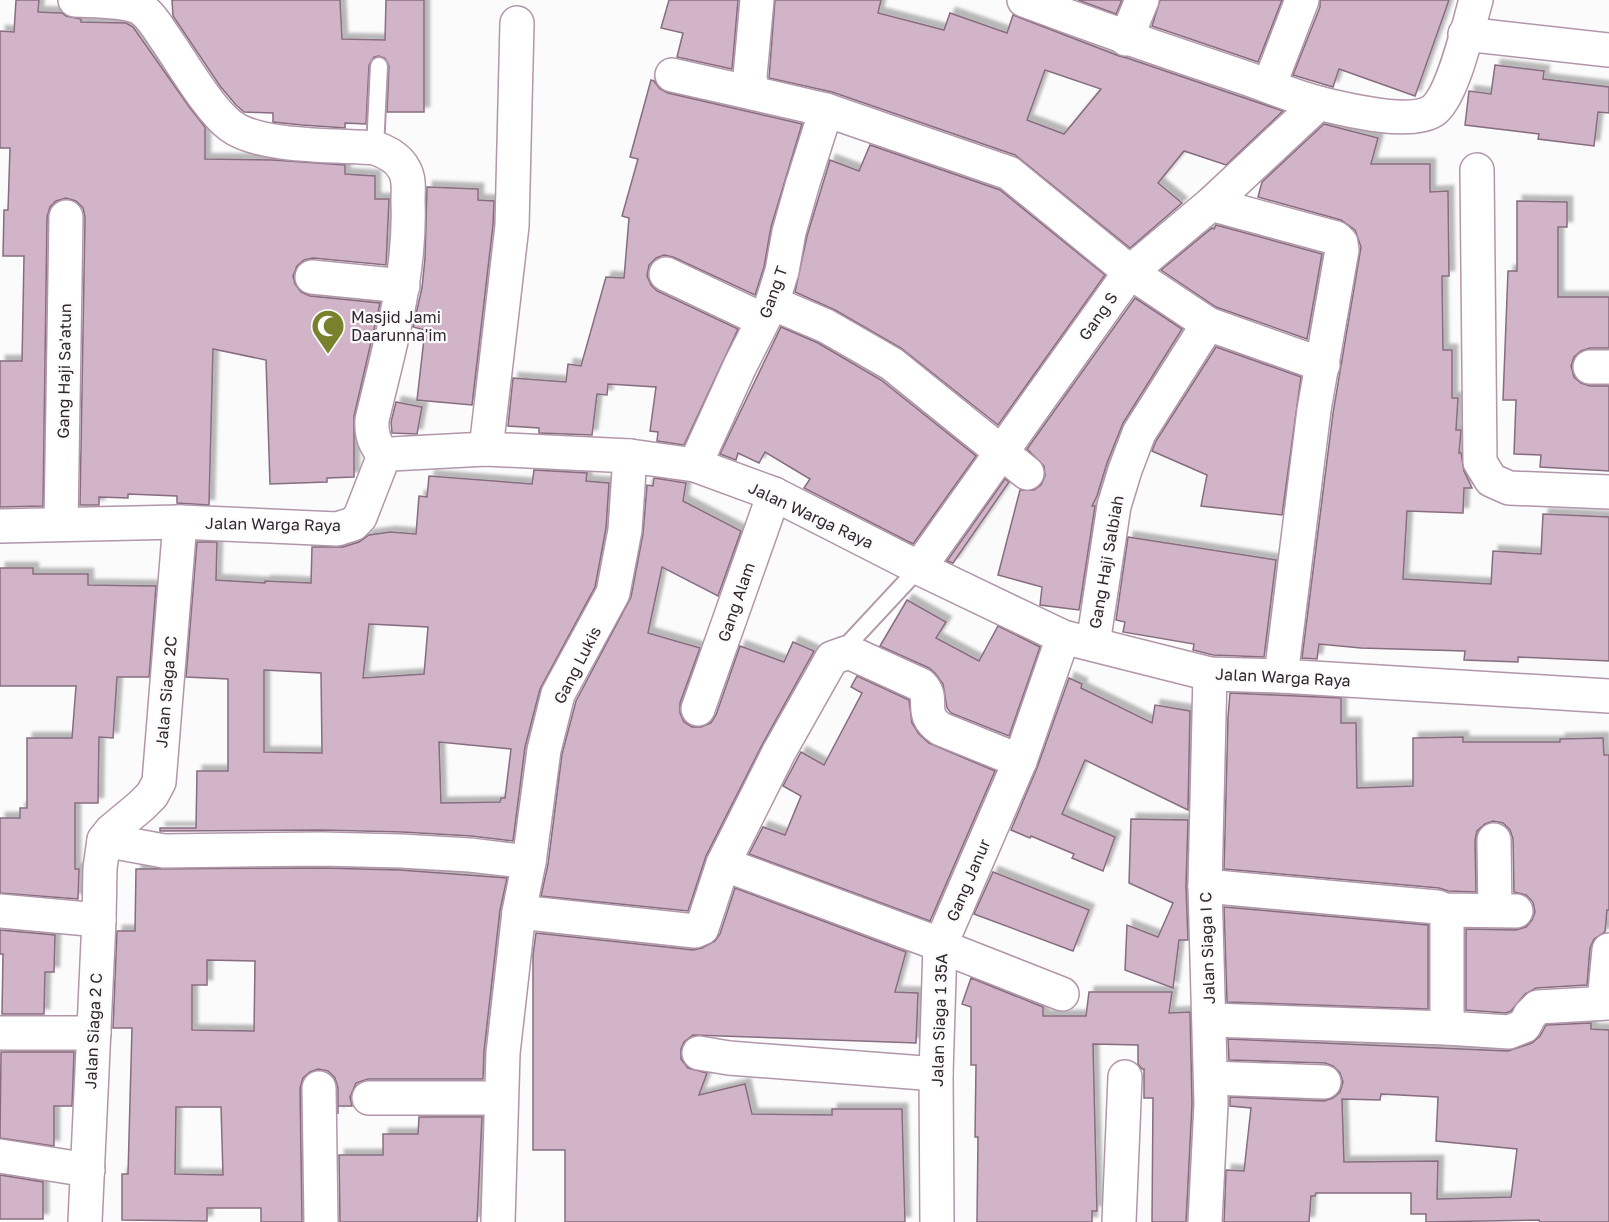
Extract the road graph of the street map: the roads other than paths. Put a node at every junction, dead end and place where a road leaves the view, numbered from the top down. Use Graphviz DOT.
graph roads {
  1 [pos="75,0"];
  2 [pos="757,0"];
  3 [pos="1024,0"];
  4 [pos="1142,0"];
  5 [pos="1302,0"];
  6 [pos="1476,0"];
  7 [pos="517,23"];
  8 [pos="1465,34"];
  9 [pos="1126,39"];
  10 [pos="1609,50"];
  11 [pos="379,66"];
  12 [pos="672,75"];
  13 [pos="1269,86"];
  14 [pos="752,93"];
  15 [pos="1319,103"];
  16 [pos="826,110"];
  17 [pos="375,148"];
  18 [pos="1477,170"];
  19 [pos="1211,204"];
  20 [pos="66,217"];
  21 [pos="1130,272"];
  22 [pos="666,274"];
  23 [pos="312,277"];
  24 [pos="403,286"];
  25 [pos="768,311"];
  26 [pos="1208,324"];
  27 [pos="1323,365"];
  28 [pos="486,449"];
  29 [pos="1001,453"];
  30 [pos="630,456"];
  31 [pos="385,457"];
  32 [pos="695,465"];
  33 [pos="1027,473"];
  34 [pos="1609,492"];
  35 [pos="774,495"];
  36 [pos="180,522"];
  37 [pos="61,524"];
  38 [pos="0,526"];
  39 [pos="919,568"];
  40 [pos="1078,640"];
  41 [pos="838,655"];
  42 [pos="1210,674"];
  43 [pos="1281,676"];
  44 [pos="1609,696"];
  45 [pos="698,709"];
  46 [pos="1020,761"];
  47 [pos="104,840"];
  48 [pos="1494,840"];
  49 [pos="529,862"];
  50 [pos="723,864"];
  51 [pos="1205,886"];
  52 [pos="1444,910"];
  53 [pos="0,911"];
  54 [pos="519,912"];
  55 [pos="99,920"];
  56 [pos="1609,950"];
  57 [pos="1062,994"];
  58 [pos="1606,1003"];
  59 [pos="1210,1020"];
  60 [pos="1447,1028"];
  61 [pos="93,1033"];
  62 [pos="0,1034"];
  63 [pos="699,1053"];
  64 [pos="936,1074"];
  65 [pos="1125,1077"];
  66 [pos="1210,1078"];
  67 [pos="1324,1082"];
  68 [pos="319,1088"];
  69 [pos="369,1098"];
  70 [pos="500,1098"];
  71 [pos="0,1156"];
  72 [pos="88,1170"];
  73 [pos="85,1222"];
  74 [pos="321,1222"];
  75 [pos="498,1222"];
  76 [pos="937,1222"];
  77 [pos="1119,1222"];
  78 [pos="1205,1222"];
  1 -- 17 [label="street"];
  2 -- 14 [label="street"];
  3 -- 9 [label="street"];
  4 -- 9 [label="street"];
  5 -- 13 [label="street"];
  6 -- 8 [label="street"];
  7 -- 28 [label="street"];
  8 -- 10 [label="street"];
  8 -- 15 [label="street"];
  9 -- 13 [label="street"];
  11 -- 17 [label="lane"];
  12 -- 14 [label="street"];
  13 -- 15 [label="street"];
  14 -- 16 [label="street"];
  15 -- 19 [label="street, Gang S"];
  16 -- 21 [label="street"];
  16 -- 25 [label="street, Gang T"];
  17 -- 24 [label="street"];
  18 -- 34 [label="street"];
  19 -- 21 [label="street, Gang S"];
  19 -- 27 [label="street"];
  20 -- 37 [label="street, Gang Haji Sa'atun"];
  21 -- 26 [label="street"];
  21 -- 29 [label="street, Gang S"];
  22 -- 25 [label="street"];
  23 -- 24 [label="street"];
  24 -- 31 [label="street"];
  25 -- 29 [label="street"];
  25 -- 32 [label="street, Gang T"];
  26 -- 27 [label="street"];
  26 -- 40 [label="street, Gang Haji Salbiah"];
  27 -- 43 [label="street"];
  28 -- 30 [label="street, Jalan Warga Raya"];
  28 -- 31 [label="street, Jalan Warga Raya"];
  29 -- 33 [label="street"];
  29 -- 39 [label="street, Gang S"];
  30 -- 32 [label="street, Jalan Warga Raya"];
  30 -- 49 [label="street, Gang Lukis"];
  31 -- 36 [label="street, Jalan Warga Raya"];
  32 -- 35 [label="street, Jalan Warga Raya"];
  35 -- 39 [label="street, Jalan Warga Raya"];
  35 -- 45 [label="street, Gang Alam"];
  36 -- 37 [label="street, Jalan Warga Raya"];
  36 -- 47 [label="street, Jalan Siaga 2C"];
  37 -- 38 [label="street, Jalan Warga Raya"];
  39 -- 40 [label="street, Jalan Warga Raya"];
  39 -- 41 [label="lane"];
  40 -- 42 [label="street, Jalan Warga Raya"];
  40 -- 46 [label="street, Gang Janur"];
  41 -- 46 [label="street"];
  41 -- 50 [label="street"];
  42 -- 43 [label="street, Jalan Warga Raya"];
  42 -- 51 [label="street, Jalan Siaga I C"];
  43 -- 44 [label="street, Jalan Warga Raya"];
  46 -- 50 [label="street, Gang Janur"];
  47 -- 49 [label="street"];
  47 -- 55 [label="street, Jalan Siaga 2 C"];
  48 -- 52 [label="street"];
  49 -- 54 [label="street, Gang Lukis"];
  50 -- 54 [label="street"];
  51 -- 52 [label="street"];
  51 -- 59 [label="street, Jalan Siaga I C"];
  52 -- 60 [label="street"];
  53 -- 55 [label="street"];
  54 -- 70 [label="street, Gang Lukis"];
  55 -- 61 [label="street, Jalan Siaga 2 C"];
  56 -- 58 [label="street"];
  57 -- 64 [label="street, Jalan Siaga 1 35A"];
  58 -- 60 [label="street"];
  59 -- 60 [label="street"];
  59 -- 66 [label="street, Jalan Siaga I C"];
  61 -- 62 [label="street"];
  61 -- 72 [label="street, Jalan Siaga 2 C"];
  63 -- 64 [label="street"];
  64 -- 76 [label="street, Jalan Siaga 1 35A"];
  65 -- 77 [label="street"];
  66 -- 67 [label="street"];
  66 -- 78 [label="street, Jalan Siaga I C"];
  68 -- 74 [label="street"];
  69 -- 70 [label="street"];
  70 -- 75 [label="street, Gang Lukis"];
  71 -- 72 [label="street"];
  72 -- 73 [label="street, Jalan Siaga 2 C"];
}
